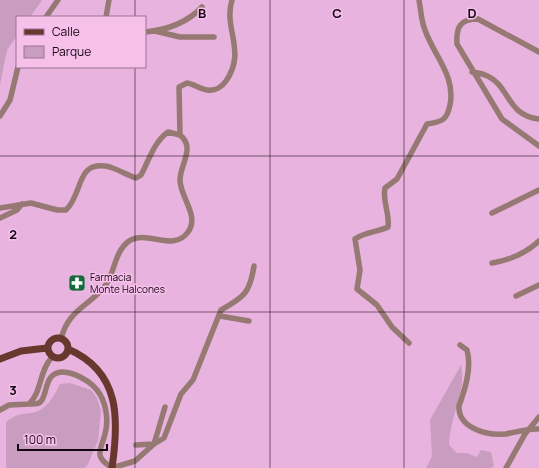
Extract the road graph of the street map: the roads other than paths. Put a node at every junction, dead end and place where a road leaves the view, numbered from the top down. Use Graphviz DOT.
graph roads {
  1 [pos="58,0"];
  2 [pos="109,0"];
  3 [pos="232,0"];
  4 [pos="419,0"];
  5 [pos="202,7"];
  6 [pos="47,16"];
  7 [pos="106,16"];
  8 [pos="155,31"];
  9 [pos="146,32"];
  10 [pos="214,37"];
  11 [pos="539,52"];
  12 [pos="18,68"];
  13 [pos="472,72"];
  14 [pos="0,116"];
  15 [pos="539,119"];
  16 [pos="180,135"];
  17 [pos="539,146"];
  18 [pos="539,190"];
  19 [pos="22,204"];
  20 [pos="0,208"];
  21 [pos="492,213"];
  22 [pos="0,218"];
  23 [pos="539,241"];
  24 [pos="492,263"];
  25 [pos="254,266"];
  26 [pos="539,285"];
  27 [pos="516,296"];
  28 [pos="220,316"];
  29 [pos="249,321"];
  30 [pos="61,339"];
  31 [pos="410,343"];
  32 [pos="460,345"];
  33 [pos="47,348"];
  34 [pos="68,349"];
  35 [pos="52,357"];
  36 [pos="0,359"];
  37 [pos="29,404"];
  38 [pos="165,407"];
  39 [pos="0,410"];
  40 [pos="539,417"];
  41 [pos="539,429"];
  42 [pos="528,431"];
  43 [pos="154,444"];
  44 [pos="136,445"];
  45 [pos="112,468"];
  46 [pos="506,468"];
  1 -- 6 [label="street"];
  2 -- 7 [label="street"];
  3 -- 16 [label="street"];
  4 -- 31 [label="street"];
  5 -- 8 [label="street"];
  8 -- 9 [label="street"];
  8 -- 10 [label="street"];
  11 -- 13 [label="street"];
  12 -- 14 [label="street"];
  13 -- 15 [label="street"];
  13 -- 17 [label="street"];
  16 -- 19 [label="street"];
  16 -- 30 [label="street"];
  18 -- 21 [label="street"];
  19 -- 20 [label="street"];
  19 -- 22 [label="street"];
  23 -- 24 [label="street"];
  25 -- 28 [label="street"];
  26 -- 27 [label="street"];
  28 -- 29 [label="street"];
  28 -- 43 [label="street"];
  30 -- 33 [label="main road"];
  30 -- 34 [label="main road"];
  32 -- 42 [label="street"];
  33 -- 35 [label="main road"];
  33 -- 36 [label="main road"];
  34 -- 35 [label="main road"];
  34 -- 45 [label="main road"];
  35 -- 37 [label="street"];
  37 -- 39 [label="street"];
  37 -- 45 [label="street"];
  38 -- 43 [label="street"];
  40 -- 42 [label="street"];
  41 -- 42 [label="street"];
  42 -- 46 [label="street"];
  43 -- 44 [label="street"];
  43 -- 45 [label="street"];
}
